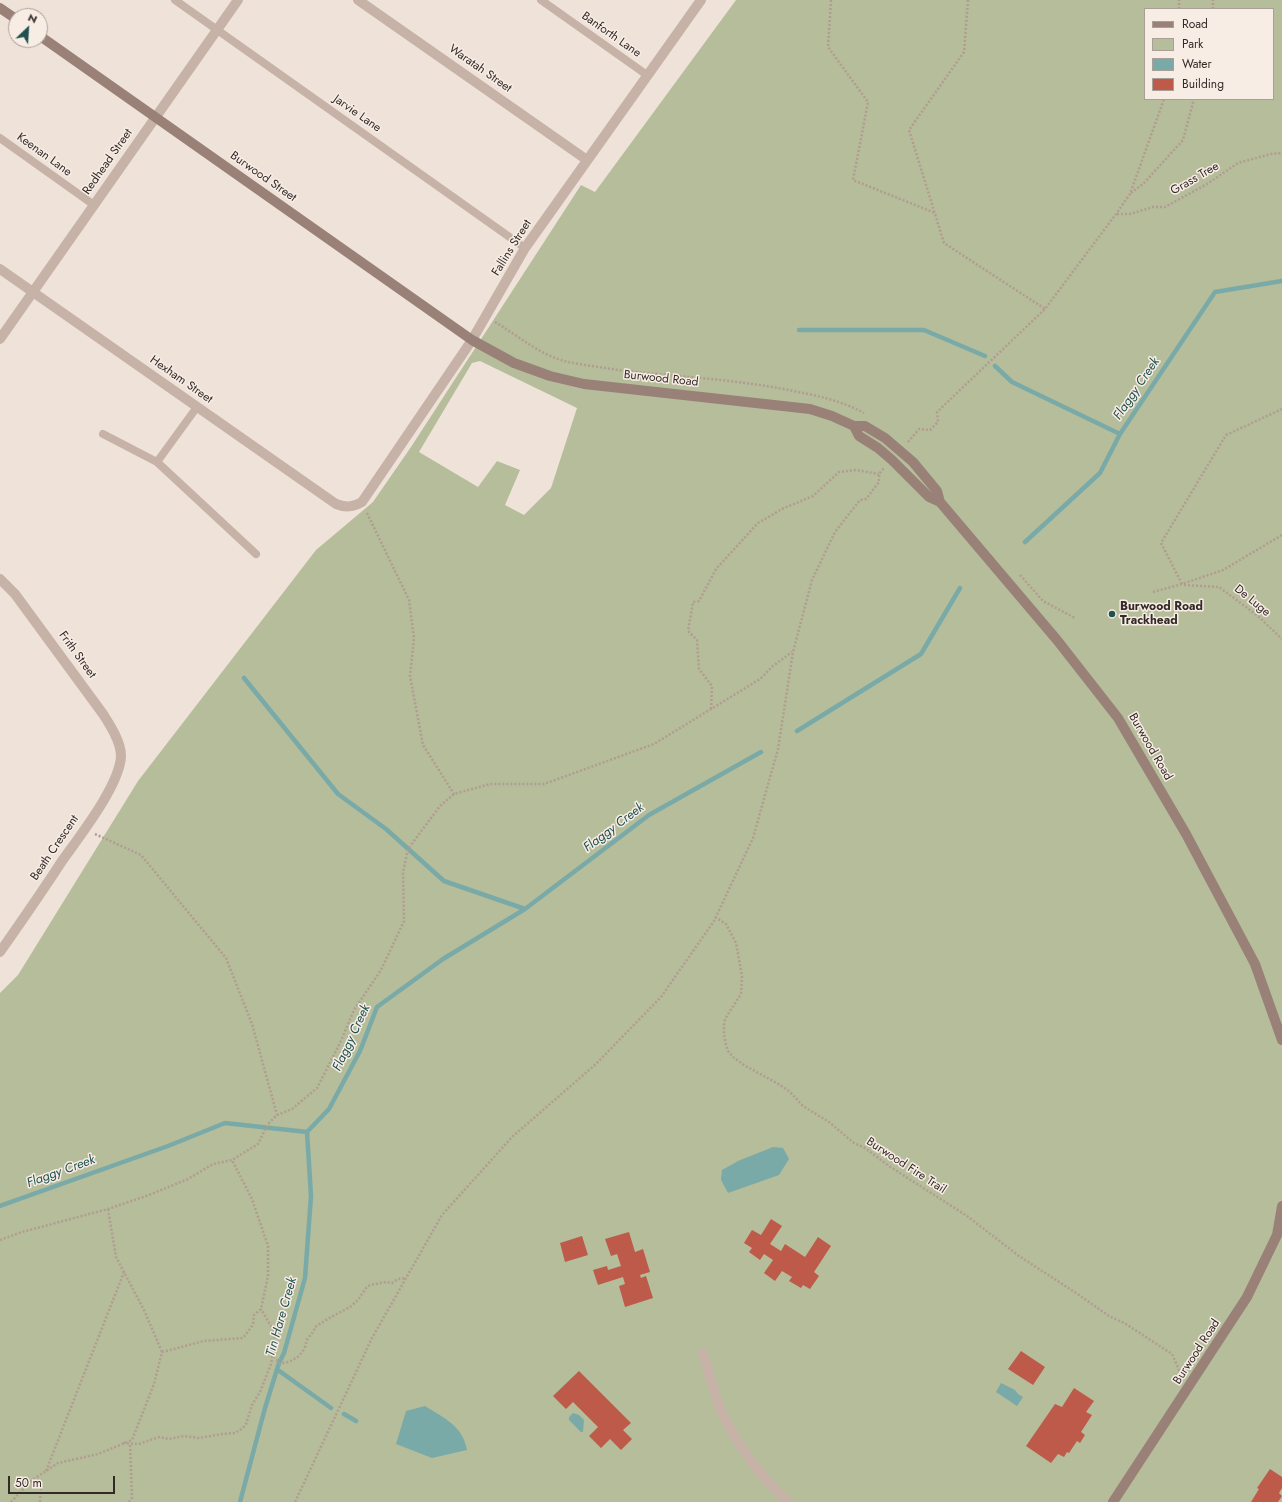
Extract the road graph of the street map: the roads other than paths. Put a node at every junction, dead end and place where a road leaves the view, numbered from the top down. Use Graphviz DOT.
graph roads {
  1 [pos="175,0"];
  2 [pos="238,0"];
  3 [pos="358,0"];
  4 [pos="541,0"];
  5 [pos="701,0"];
  6 [pos="217,30"];
  7 [pos="48,42"];
  8 [pos="647,75"];
  9 [pos="155,117"];
  10 [pos="0,138"];
  11 [pos="587,160"];
  12 [pos="94,205"];
  13 [pos="525,248"];
  14 [pos="0,269"];
  15 [pos="33,292"];
  16 [pos="0,339"];
  17 [pos="472,340"];
  18 [pos="197,407"];
  19 [pos="854,426"];
  20 [pos="103,434"];
  21 [pos="157,462"];
  22 [pos="940,502"];
  23 [pos="348,507"];
  24 [pos="256,554"];
  25 [pos="0,579"];
  26 [pos="121,754"];
  27 [pos="0,952"];
  28 [pos="1282,1040"];
  29 [pos="1282,1206"];
  30 [pos="1279,1236"];
  31 [pos="703,1353"];
  32 [pos="788,1502"];
  33 [pos="1113,1502"];
  1 -- 6 [label="lane, Jarvie Lane"];
  2 -- 6 [label="street, Redhead Street"];
  3 -- 11 [label="street, Waratah Street"];
  4 -- 8 [label="lane, Banforth Lane"];
  5 -- 8 [label="street, Fallins Street"];
  6 -- 9 [label="street, Redhead Street"];
  6 -- 13 [label="lane, Jarvie Lane"];
  7 -- 9 [label="main road, Burwood Street"];
  8 -- 11 [label="street, Fallins Street"];
  9 -- 12 [label="street, Redhead Street"];
  9 -- 17 [label="main road, Burwood Street"];
  10 -- 12 [label="lane, Keenan Lane"];
  11 -- 13 [label="street, Fallins Street"];
  12 -- 15 [label="street, Redhead Street"];
  13 -- 17 [label="street, Fallins Street"];
  14 -- 15 [label="street, Hexham Street"];
  15 -- 16 [label="street, Redhead Street"];
  15 -- 18 [label="street, Hexham Street"];
  17 -- 19 [label="main road, Burwood Road"];
  17 -- 23 [label="street, Fallins Street"];
  18 -- 21 [label="lane"];
  18 -- 23 [label="street, Hexham Street"];
  19 -- 22 [label="main road, Burwood Road"];
  19 -- 22 [label="main road, Burwood Road"];
  20 -- 21 [label="lane"];
  21 -- 24 [label="lane"];
  22 -- 28 [label="main road, Burwood Road"];
  25 -- 26 [label="street, Frith Street"];
  26 -- 27 [label="street, Beath Crescent"];
  29 -- 30 [label="main road, Burwood Road"];
  30 -- 33 [label="main road, Burwood Road"];
  31 -- 32 [label="street"];
}
